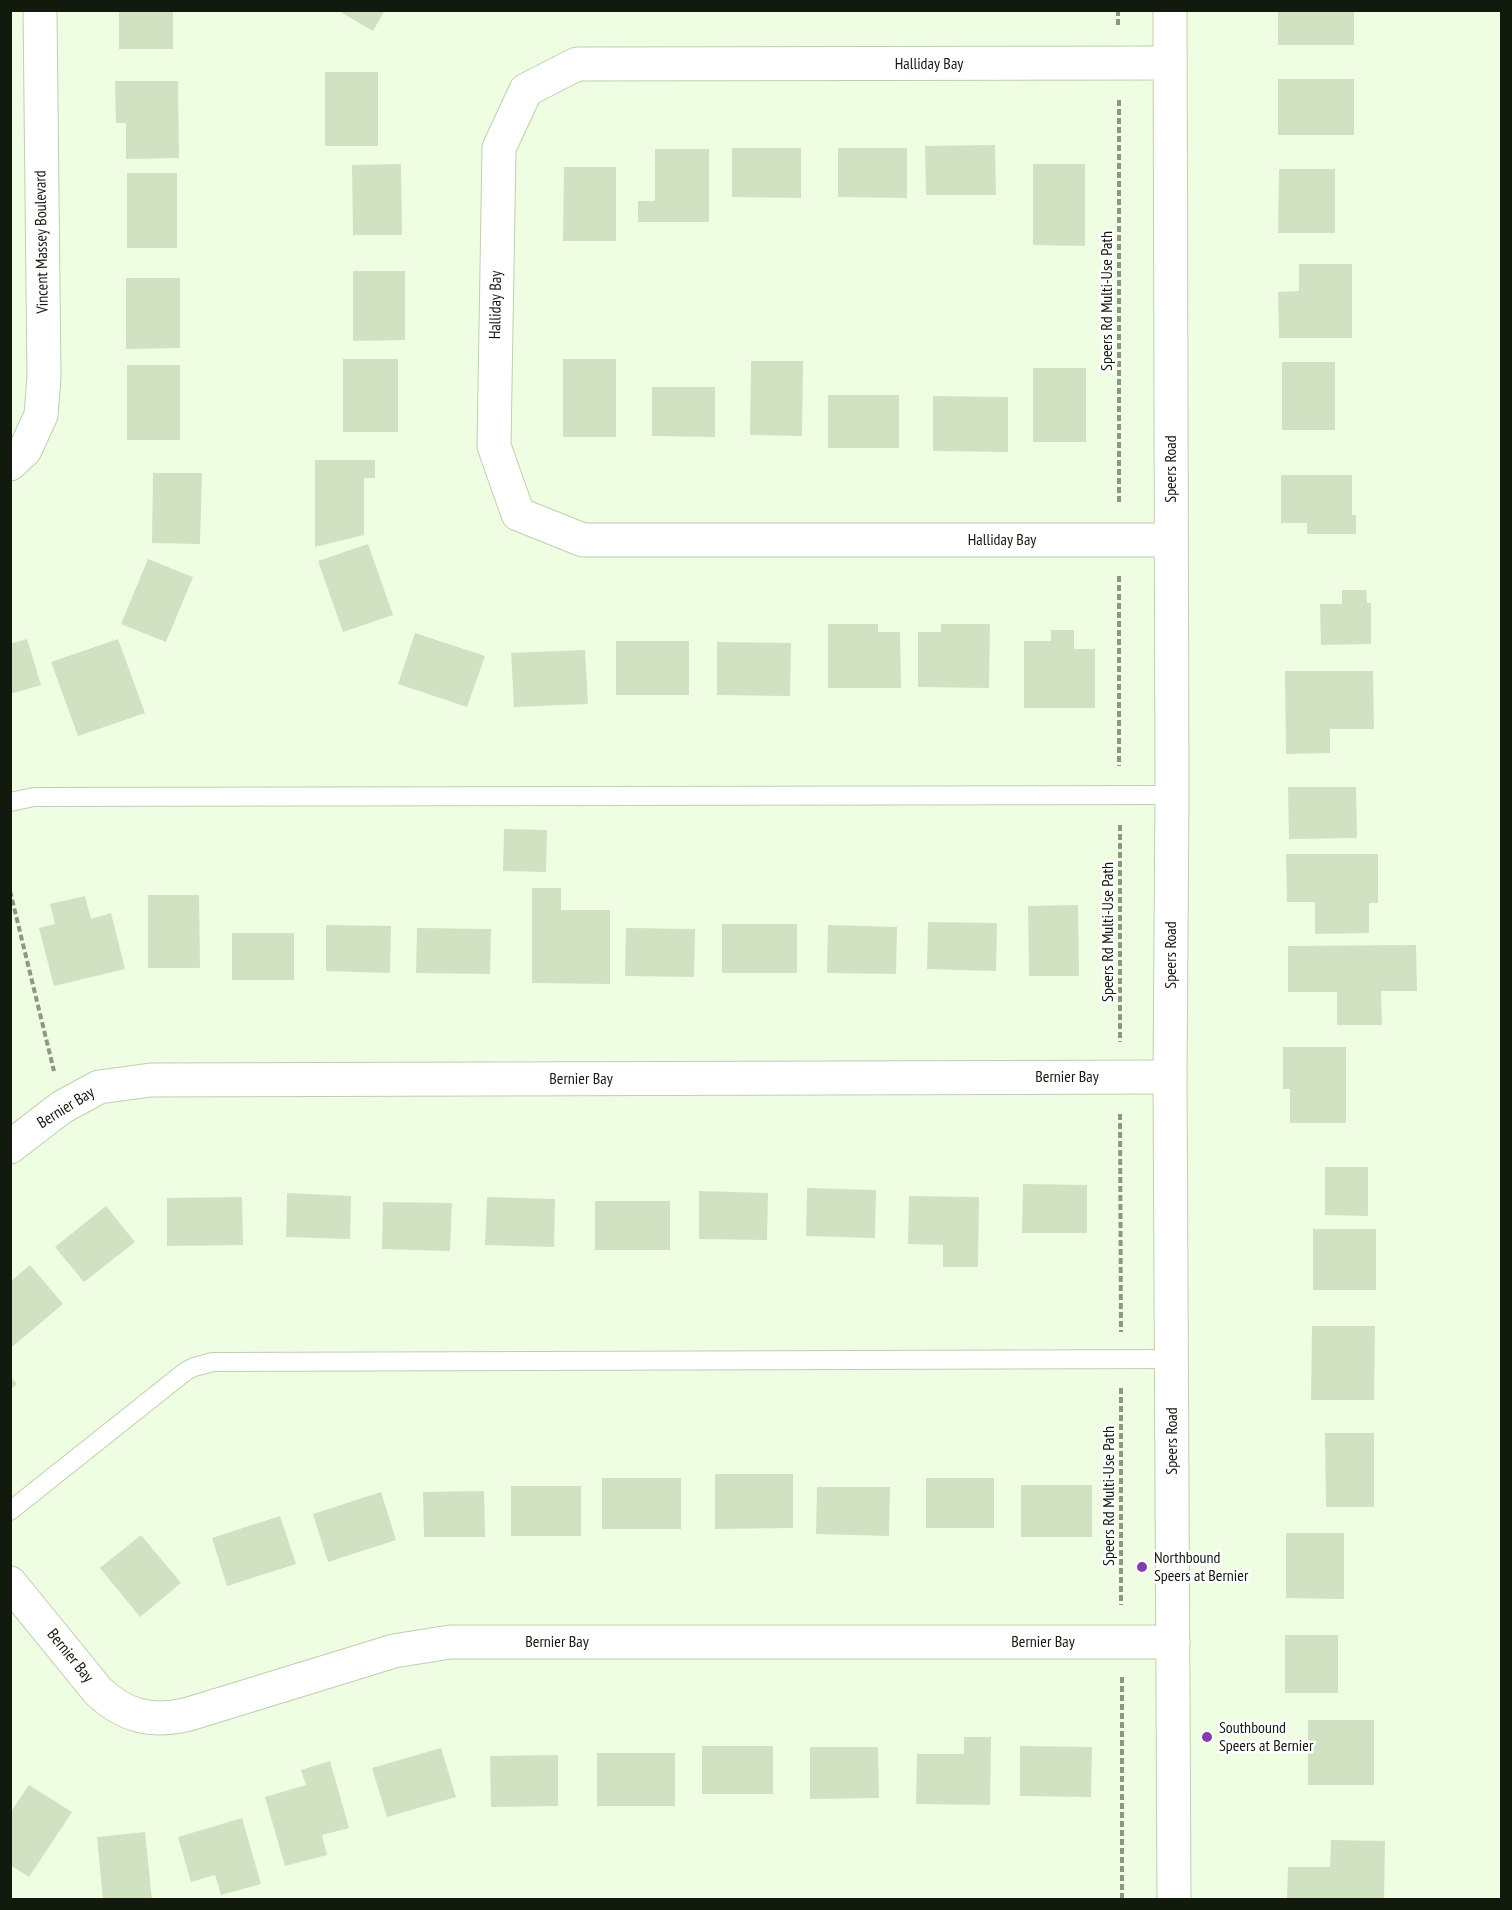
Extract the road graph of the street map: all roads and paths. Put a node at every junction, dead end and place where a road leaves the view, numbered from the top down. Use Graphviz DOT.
graph roads {
  1 [pos="39,10"];
  2 [pos="1170,10"];
  3 [pos="1170,63"];
  4 [pos="1119,96"];
  5 [pos="10,464"];
  6 [pos="1119,505"];
  7 [pos="1172,540"];
  8 [pos="1119,572"];
  9 [pos="1119,770"];
  10 [pos="1172,795"];
  11 [pos="10,802"];
  12 [pos="1120,821"];
  13 [pos="10,891"];
  14 [pos="1120,1044"];
  15 [pos="1170,1077"];
  16 [pos="62,1107"];
  17 [pos="1120,1110"];
  18 [pos="10,1147"];
  19 [pos="1121,1333"];
  20 [pos="1172,1359"];
  21 [pos="1121,1384"];
  22 [pos="10,1511"];
  23 [pos="10,1583"];
  24 [pos="1121,1609"];
  25 [pos="1173,1642"];
  26 [pos="1122,1674"];
  27 [pos="1122,1899"];
  28 [pos="1174,1899"];
  1 -- 5 [label="street, Vincent Massey Boulevard"];
  2 -- 3 [label="street, Speers Road"];
  3 -- 7 [label="street, Speers Road"];
  3 -- 7 [label="street, Halliday Bay"];
  4 -- 6 [label="path, Speers Rd Multi-Use Path"];
  7 -- 10 [label="street, Speers Road"];
  8 -- 9 [label="path"];
  10 -- 11 [label="lane"];
  10 -- 15 [label="street, Speers Road"];
  12 -- 14 [label="path, Speers Rd Multi-Use Path"];
  13 -- 16 [label="path"];
  15 -- 16 [label="street, Bernier Bay"];
  15 -- 20 [label="street, Speers Road"];
  16 -- 18 [label="street, Bernier Bay"];
  17 -- 19 [label="path"];
  20 -- 22 [label="lane"];
  20 -- 25 [label="street, Speers Road"];
  21 -- 24 [label="path, Speers Rd Multi-Use Path"];
  23 -- 25 [label="street, Bernier Bay"];
  25 -- 28 [label="street, Speers Road"];
  26 -- 27 [label="path"];
}
